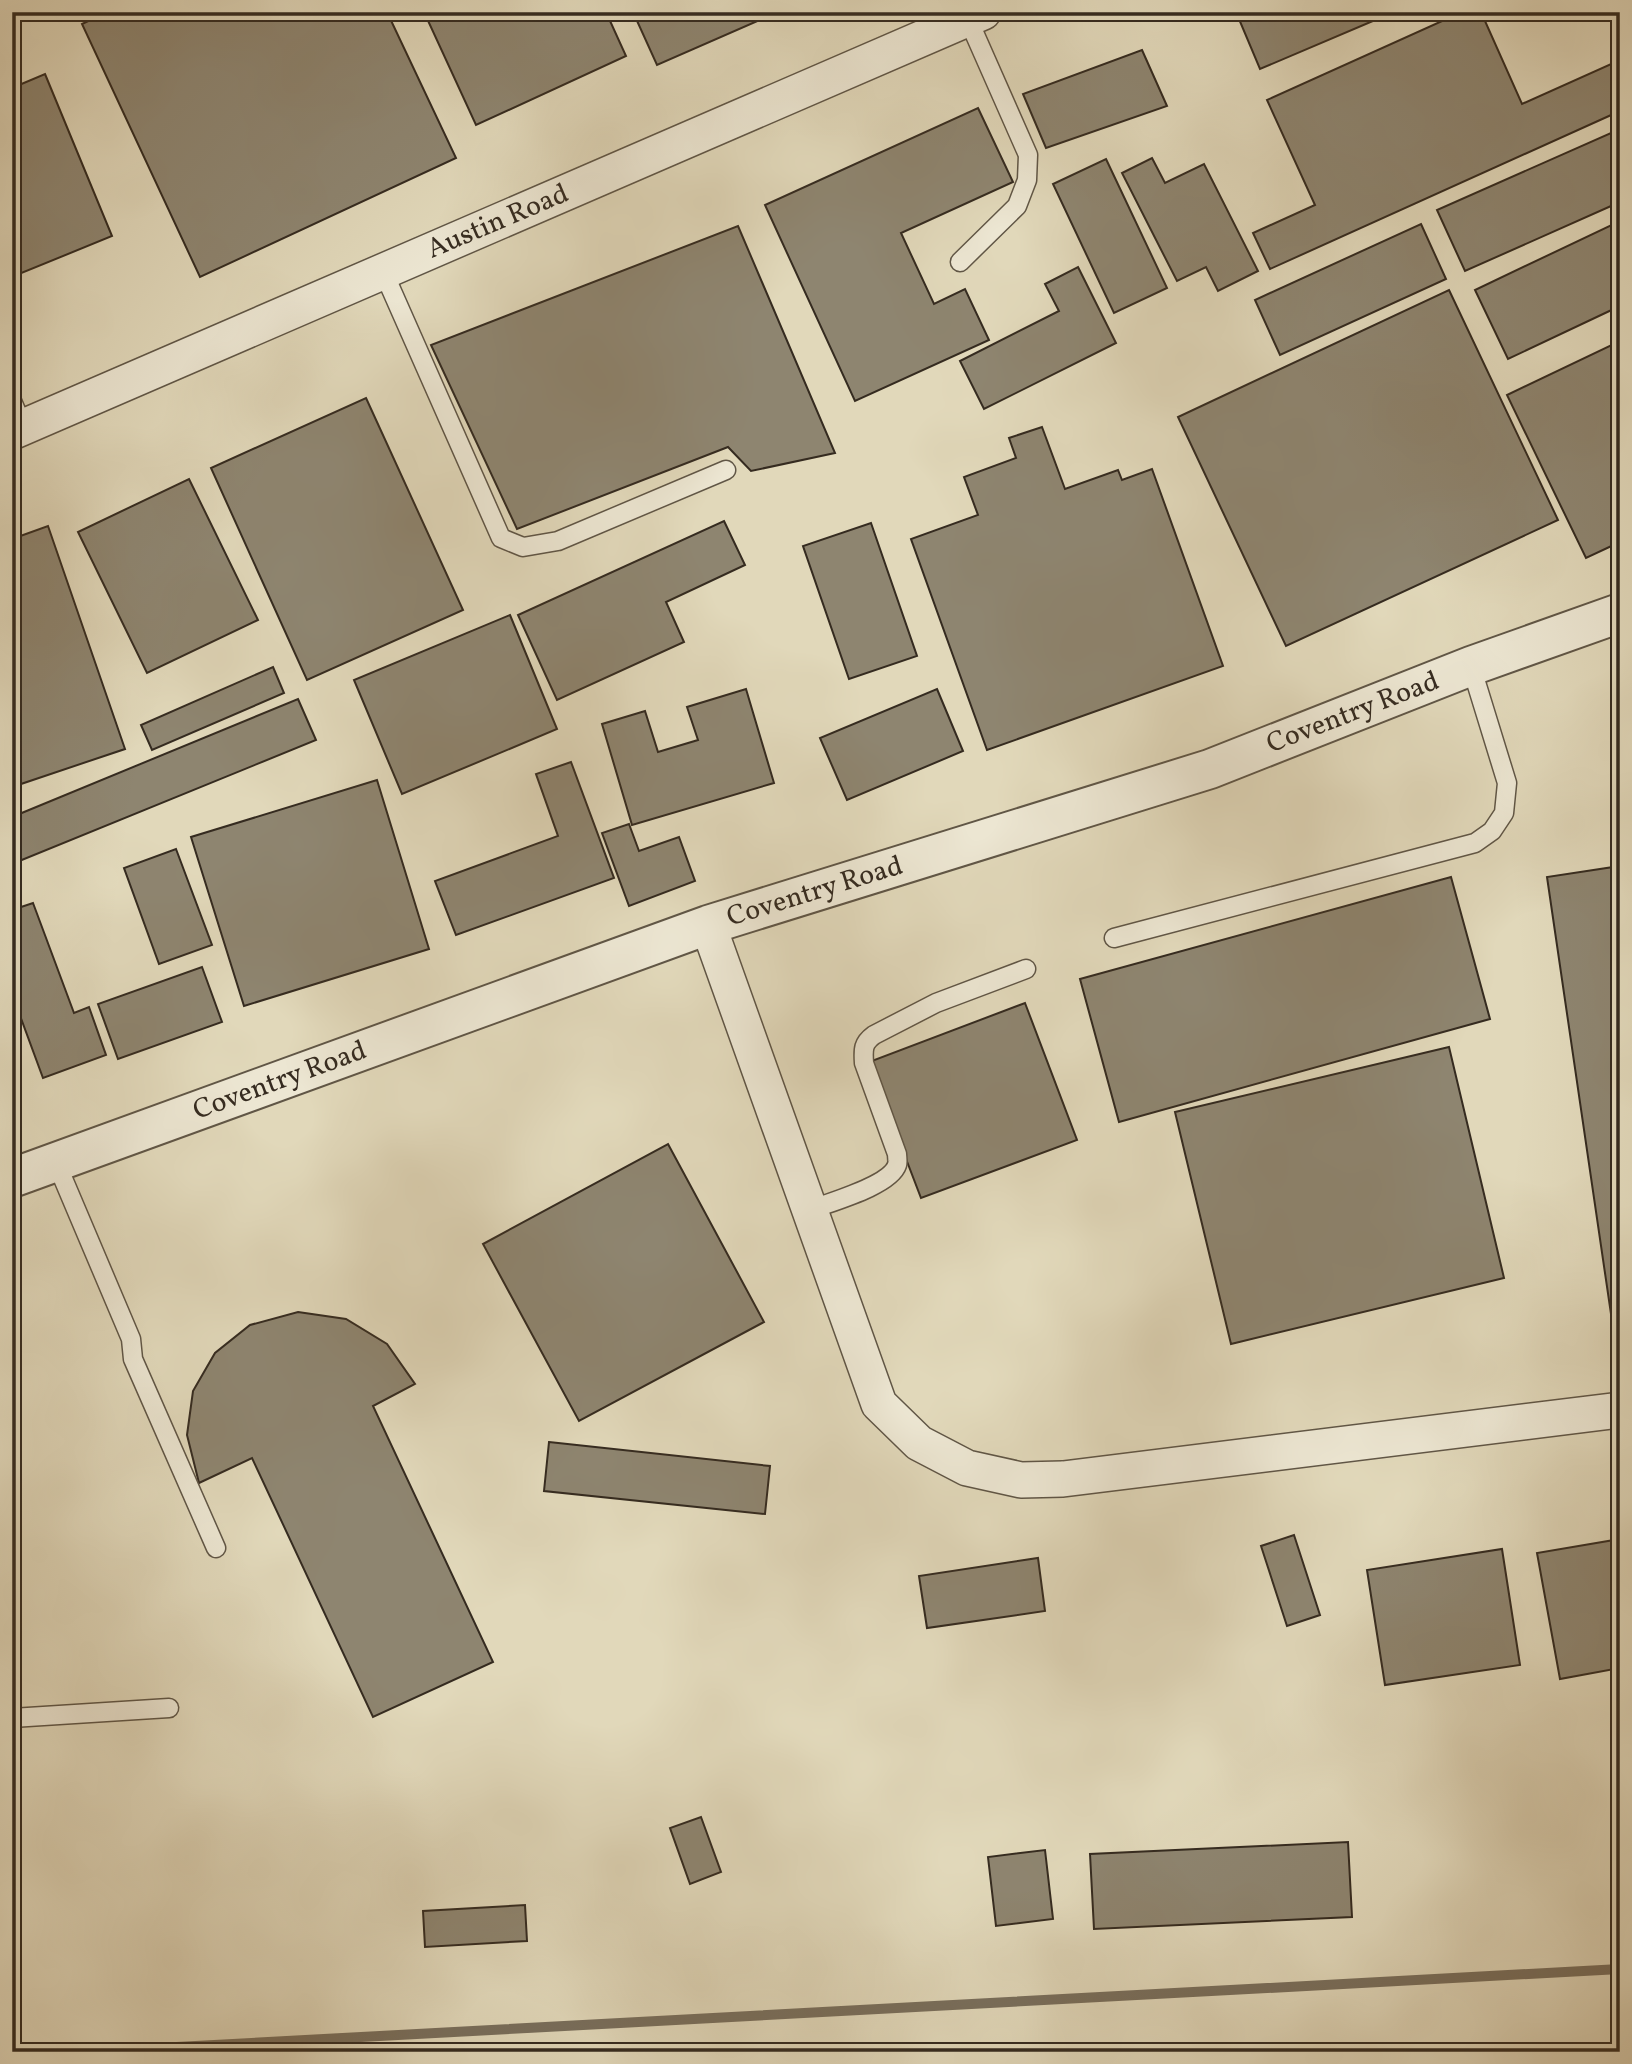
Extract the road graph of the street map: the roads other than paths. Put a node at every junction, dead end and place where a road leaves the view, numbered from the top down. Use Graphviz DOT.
graph roads {
  1 [pos="976,16"];
  2 [pos="960,262"];
  3 [pos="383,271"];
  4 [pos="16,420"];
  5 [pos="726,470"];
  6 [pos="1620,613"];
  7 [pos="1471,666"];
  8 [pos="708,925"];
  9 [pos="1114,939"];
  10 [pos="1026,969"];
  11 [pos="56,1162"];
  12 [pos="12,1178"];
  13 [pos="810,1210"];
  14 [pos="1620,1410"];
  15 [pos="215,1548"];
  16 [pos="169,1708"];
  17 [pos="12,1718"];
  1 -- 2 [label="lane"];
  1 -- 3 [label="street, Austin Road"];
  3 -- 4 [label="street, Austin Road"];
  3 -- 5 [label="lane"];
  6 -- 7 [label="street, Coventry Road"];
  7 -- 8 [label="street, Coventry Road"];
  7 -- 9 [label="lane"];
  8 -- 11 [label="street, Coventry Road"];
  8 -- 13 [label="street"];
  10 -- 13 [label="lane"];
  11 -- 12 [label="street, Coventry Road"];
  11 -- 15 [label="lane"];
  13 -- 14 [label="street"];
  16 -- 17 [label="lane"];
}
